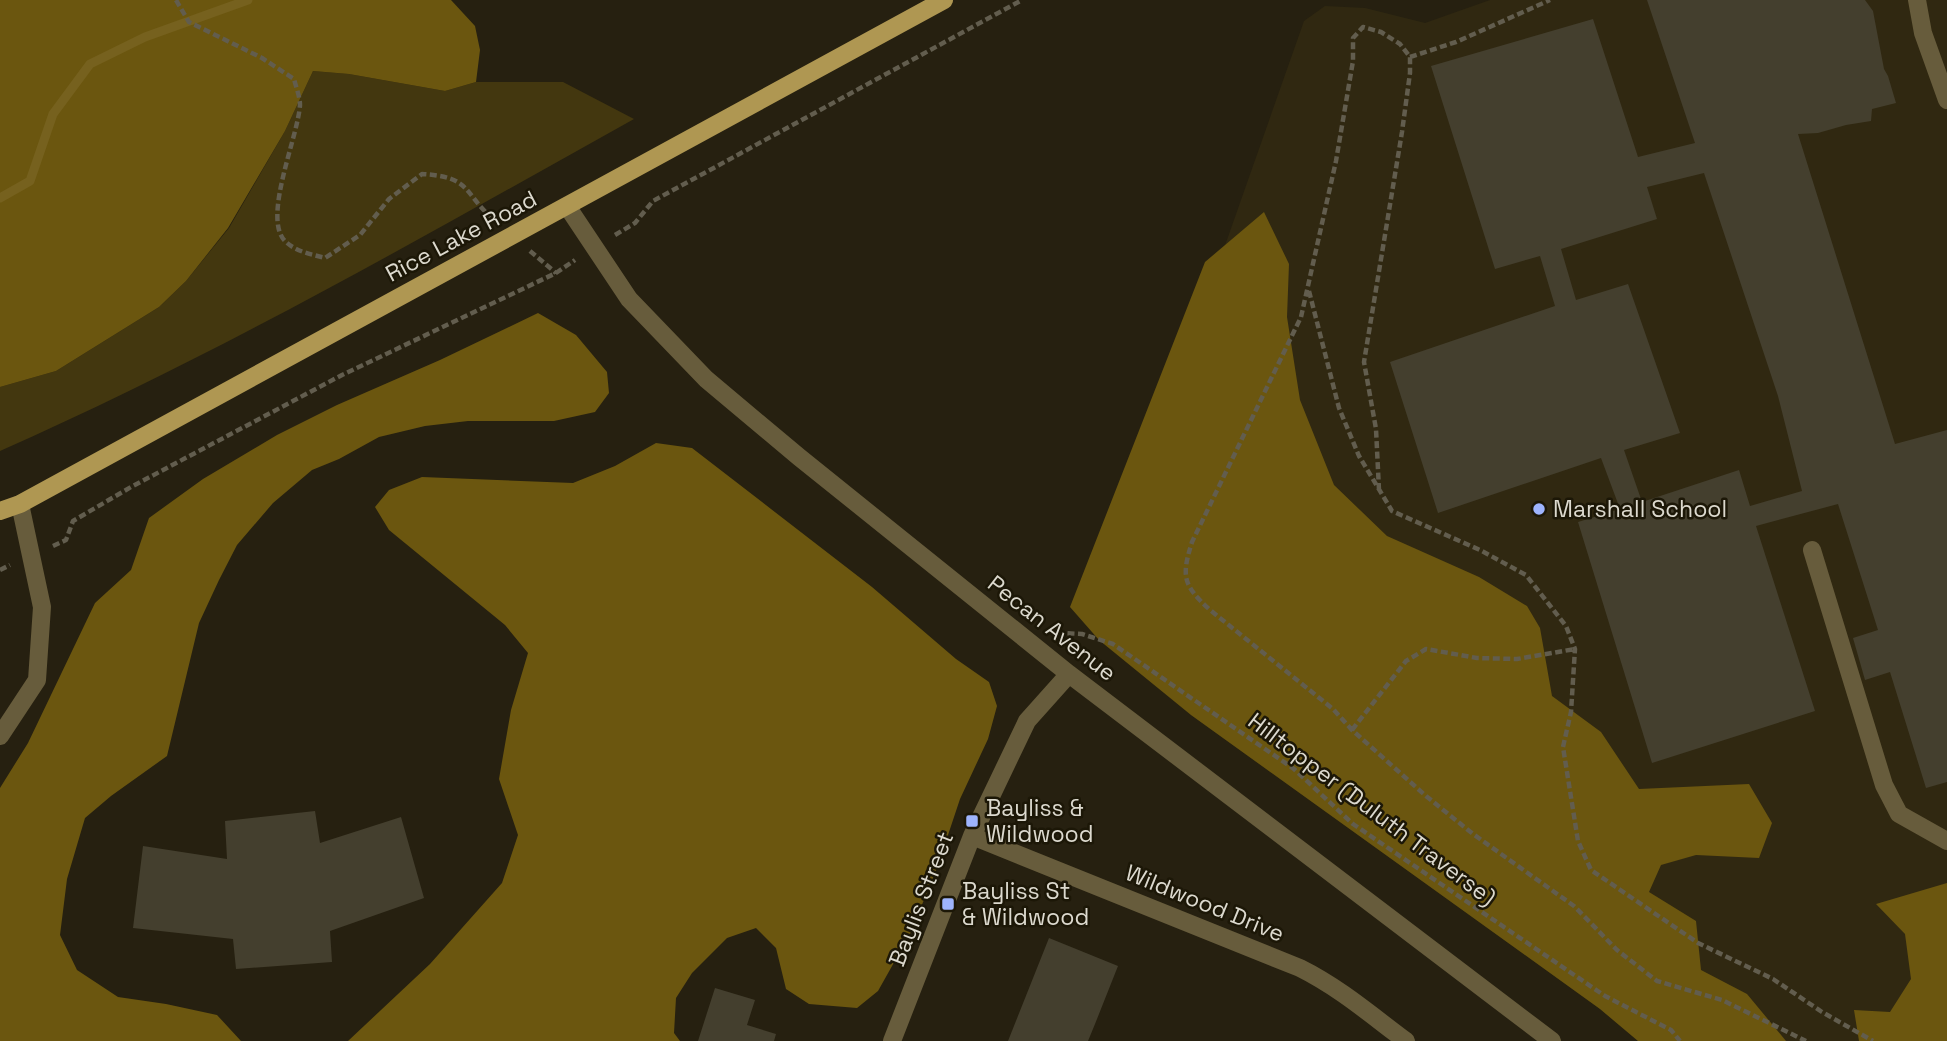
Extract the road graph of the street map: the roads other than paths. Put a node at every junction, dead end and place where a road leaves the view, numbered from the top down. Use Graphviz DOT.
graph roads {
  1 [pos="944,0"];
  2 [pos="1917,0"];
  3 [pos="1947,100"];
  4 [pos="567,206"];
  5 [pos="20,504"];
  6 [pos="0,511"];
  7 [pos="1812,550"];
  8 [pos="1069,674"];
  9 [pos="0,736"];
  10 [pos="972,836"];
  11 [pos="1947,841"];
  12 [pos="892,1041"];
  13 [pos="1406,1041"];
  14 [pos="1552,1041"];
  1 -- 4 [label="main road, Rice Lake Road"];
  2 -- 3 [label="street"];
  4 -- 5 [label="main road, Rice Lake Road"];
  4 -- 8 [label="street, Pecan Avenue"];
  5 -- 6 [label="main road, Rice Lake Road"];
  5 -- 9 [label="street"];
  7 -- 11 [label="street"];
  8 -- 10 [label="street, Baylis Street"];
  8 -- 14 [label="street, Pecan Avenue"];
  10 -- 12 [label="street, Baylis Street"];
  10 -- 13 [label="street, Wildwood Drive"];
}
